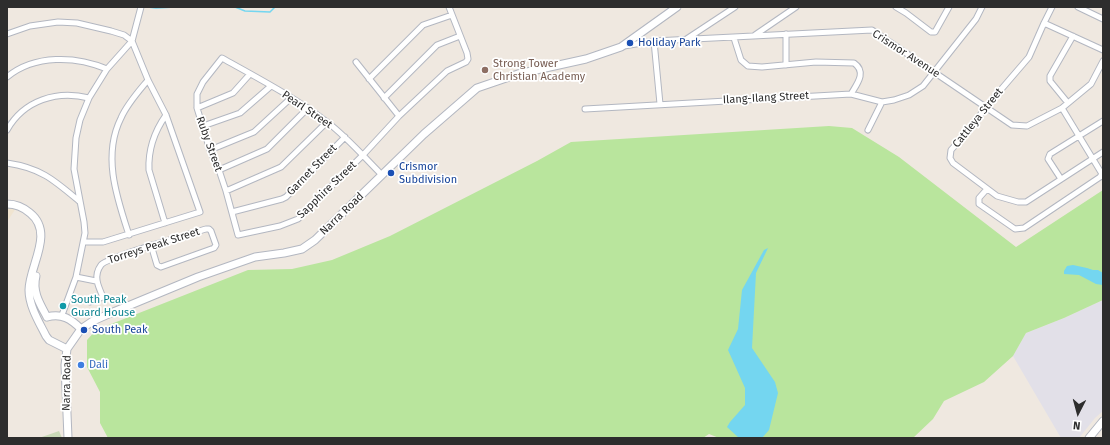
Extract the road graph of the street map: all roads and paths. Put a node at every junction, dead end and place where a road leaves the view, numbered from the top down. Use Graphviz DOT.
graph roads {
  1 [pos="141,7"];
  2 [pos="449,7"];
  3 [pos="677,7"];
  4 [pos="735,7"];
  5 [pos="796,7"];
  6 [pos="896,7"];
  7 [pos="949,7"];
  8 [pos="982,7"];
  9 [pos="1052,7"];
  10 [pos="1078,7"];
  11 [pos="452,14"];
  12 [pos="1103,19"];
  13 [pos="1044,23"];
  14 [pos="7,34"];
  15 [pos="786,34"];
  16 [pos="754,35"];
  17 [pos="460,36"];
  18 [pos="1073,36"];
  19 [pos="734,38"];
  20 [pos="684,40"];
  21 [pos="132,41"];
  22 [pos="654,42"];
  23 [pos="621,47"];
  24 [pos="1103,50"];
  25 [pos="222,58"];
  26 [pos="1103,61"];
  27 [pos="356,62"];
  28 [pos="786,64"];
  29 [pos="108,68"];
  30 [pos="934,71"];
  31 [pos="250,74"];
  32 [pos="7,77"];
  33 [pos="369,79"];
  34 [pos="148,80"];
  35 [pos="271,86"];
  36 [pos="851,94"];
  37 [pos="89,98"];
  38 [pos="290,98"];
  39 [pos="384,98"];
  40 [pos="882,102"];
  41 [pos="1068,103"];
  42 [pos="660,104"];
  43 [pos="986,107"];
  44 [pos="196,108"];
  45 [pos="308,108"];
  46 [pos="1062,108"];
  47 [pos="586,109"];
  48 [pos="166,115"];
  49 [pos="399,116"];
  50 [pos="1103,121"];
  51 [pos="327,122"];
  52 [pos="203,126"];
  53 [pos="7,130"];
  54 [pos="868,130"];
  55 [pos="1080,136"];
  56 [pos="345,137"];
  57 [pos="210,150"];
  58 [pos="1103,152"];
  59 [pos="363,155"];
  60 [pos="1093,159"];
  61 [pos="7,163"];
  62 [pos="219,170"];
  63 [pos="382,175"];
  64 [pos="1061,178"];
  65 [pos="987,189"];
  66 [pos="226,191"];
  67 [pos="7,200"];
  68 [pos="79,201"];
  69 [pos="7,204"];
  70 [pos="232,212"];
  71 [pos="165,223"];
  72 [pos="129,235"];
  73 [pos="238,235"];
  74 [pos="84,242"];
  75 [pos="151,245"];
  76 [pos="76,277"];
  77 [pos="96,281"];
  78 [pos="90,302"];
  79 [pos="62,316"];
  80 [pos="47,317"];
  81 [pos="81,329"];
  82 [pos="43,330"];
  83 [pos="67,349"];
  84 [pos="1103,421"];
  85 [pos="68,438"];
  86 [pos="1089,438"];
  1 -- 21 [label="street"];
  2 -- 11 [label="street, Sapphire Street"];
  3 -- 23 [label="street, Narra Road"];
  4 -- 20 [label="street"];
  5 -- 16 [label="street"];
  6 -- 7 [label="street"];
  8 -- 30 [label="street, Ilang-Ilang Street"];
  9 -- 13 [label="street, Cattleya Street"];
  10 -- 12 [label="street"];
  11 -- 17 [label="street, Sapphire Street"];
  11 -- 33 [label="street"];
  13 -- 18 [label="street"];
  13 -- 43 [label="street, Cattleya Street"];
  14 -- 21 [label="street"];
  15 -- 16 [label="street, Crismor Avenue"];
  15 -- 28 [label="street"];
  15 -- 30 [label="street, Crismor Avenue"];
  16 -- 19 [label="street, Crismor Avenue"];
  17 -- 39 [label="street"];
  17 -- 49 [label="street, Sapphire Street"];
  18 -- 24 [label="street"];
  18 -- 41 [label="street"];
  19 -- 20 [label="street, Crismor Avenue"];
  19 -- 28 [label="street"];
  20 -- 22 [label="street, Crismor Avenue"];
  21 -- 29 [label="street"];
  21 -- 34 [label="street"];
  22 -- 23 [label="street, Crismor Avenue"];
  22 -- 42 [label="street"];
  23 -- 63 [label="street, Narra Road"];
  25 -- 31 [label="street, Pearl Street"];
  25 -- 44 [label="street, Ruby Street"];
  26 -- 41 [label="street, Crismor Avenue"];
  27 -- 33 [label="street"];
  28 -- 36 [label="street"];
  29 -- 32 [label="street"];
  29 -- 37 [label="street"];
  30 -- 40 [label="street, Ilang-Ilang Street"];
  30 -- 43 [label="street, Crismor Avenue"];
  31 -- 35 [label="street, Pearl Street"];
  31 -- 44 [label="street"];
  33 -- 39 [label="street"];
  34 -- 48 [label="street"];
  34 -- 72 [label="street"];
  35 -- 38 [label="street, Pearl Street"];
  35 -- 52 [label="street"];
  36 -- 40 [label="street, Ilang-Ilang Street"];
  36 -- 42 [label="street, Ilang-Ilang Street"];
  37 -- 53 [label="street"];
  37 -- 68 [label="street"];
  38 -- 45 [label="street, Pearl Street"];
  38 -- 57 [label="street"];
  39 -- 49 [label="street"];
  40 -- 54 [label="street"];
  41 -- 46 [label="street, Crismor Avenue"];
  42 -- 47 [label="street, Ilang-Ilang Street"];
  43 -- 46 [label="street, Crismor Avenue"];
  43 -- 65 [label="street, Cattleya Street"];
  44 -- 52 [label="street, Ruby Street"];
  45 -- 51 [label="street, Pearl Street"];
  45 -- 62 [label="street"];
  46 -- 55 [label="street"];
  48 -- 71 [label="street"];
  48 -- 71 [label="street"];
  49 -- 59 [label="street, Sapphire Street"];
  50 -- 55 [label="street"];
  51 -- 56 [label="street, Pearl Street"];
  51 -- 66 [label="street"];
  52 -- 57 [label="street, Ruby Street"];
  55 -- 60 [label="street"];
  55 -- 64 [label="street"];
  56 -- 59 [label="street, Pearl Street"];
  56 -- 70 [label="street, Garnet Street"];
  57 -- 62 [label="street, Ruby Street"];
  58 -- 60 [label="street, Cattleya Street"];
  59 -- 63 [label="street, Pearl Street"];
  59 -- 73 [label="street, Sapphire Street"];
  60 -- 64 [label="street, Cattleya Street"];
  60 -- 65 [label="street"];
  61 -- 68 [label="street"];
  62 -- 66 [label="street, Ruby Street"];
  63 -- 81 [label="street, Narra Road"];
  64 -- 65 [label="street, Cattleya Street"];
  66 -- 70 [label="street, Ruby Street"];
  67 -- 80 [label="street"];
  68 -- 74 [label="street"];
  69 -- 82 [label="street"];
  70 -- 73 [label="street, Ruby Street"];
  71 -- 72 [label="street"];
  72 -- 74 [label="street"];
  74 -- 76 [label="street"];
  75 -- 75 [label="street, Torreys Peak Street"];
  75 -- 77 [label="street, Torreys Peak Street"];
  76 -- 77 [label="street"];
  76 -- 79 [label="street"];
  77 -- 78 [label="street"];
  79 -- 80 [label="street"];
  79 -- 81 [label="street"];
  80 -- 82 [label="street"];
  81 -- 83 [label="street, Narra Road"];
  82 -- 83 [label="street"];
  83 -- 85 [label="street, Narra Road"];
  84 -- 86 [label="street"];
}
